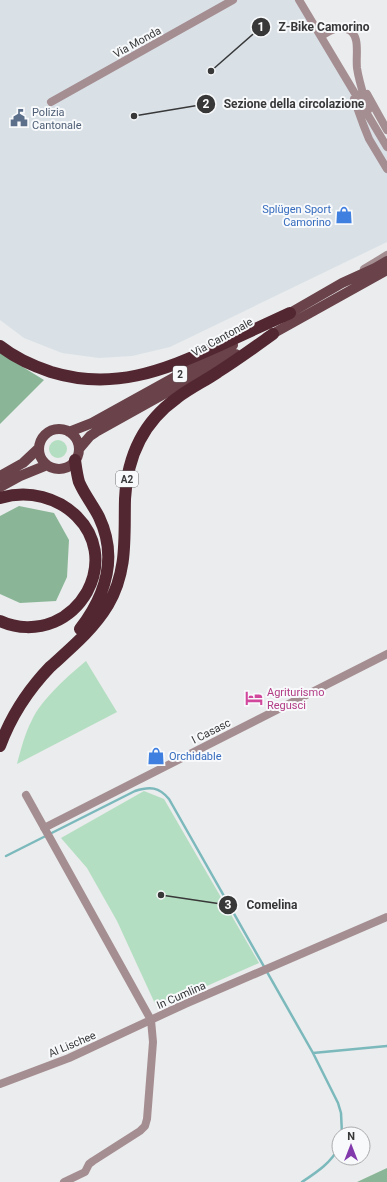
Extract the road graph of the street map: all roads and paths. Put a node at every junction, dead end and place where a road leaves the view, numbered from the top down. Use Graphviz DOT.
graph roads {
  1 [pos="233,0"];
  2 [pos="299,0"];
  3 [pos="321,36"];
  4 [pos="361,83"];
  5 [pos="349,85"];
  6 [pos="51,102"];
  7 [pos="370,119"];
  8 [pos="387,130"];
  9 [pos="387,147"];
  10 [pos="387,169"];
  11 [pos="387,255"];
  12 [pos="387,261"];
  13 [pos="387,270"];
  14 [pos="387,275"];
  15 [pos="345,287"];
  16 [pos="290,313"];
  17 [pos="273,334"];
  18 [pos="0,346"];
  19 [pos="68,432"];
  20 [pos="39,448"];
  21 [pos="77,454"];
  22 [pos="47,465"];
  23 [pos="0,476"];
  24 [pos="0,487"];
  25 [pos="0,498"];
  26 [pos="0,621"];
  27 [pos="387,654"];
  28 [pos="51,667"];
  29 [pos="0,746"];
  30 [pos="26,795"];
  31 [pos="45,829"];
  32 [pos="387,917"];
  33 [pos="151,1020"];
  34 [pos="0,1084"];
  35 [pos="64,1182"];
  1 -- 6 [label="street, Via Monda"];
  2 -- 3 [label="street"];
  3 -- 4 [label="street"];
  3 -- 5 [label="street"];
  4 -- 7 [label="street"];
  4 -- 8 [label="street"];
  5 -- 7 [label="street"];
  5 -- 10 [label="street"];
  7 -- 9 [label="street"];
  11 -- 15 [label="street"];
  12 -- 15 [label="main road, Via Cantonale / 2"];
  13 -- 15 [label="main road, Via Cantonale / 2"];
  14 -- 15 [label="street"];
  15 -- 16 [label="main road, Via Cantonale / 2"];
  15 -- 17 [label="main road, Via Cantonale / 2"];
  16 -- 18 [label="highway"];
  16 -- 19 [label="main road, Via Cantonale / 2"];
  17 -- 21 [label="main road, Via Cantonale / 2"];
  17 -- 28 [label="highway, A2"];
  19 -- 20 [label="main road"];
  19 -- 21 [label="main road"];
  20 -- 22 [label="main road"];
  20 -- 23 [label="main road"];
  21 -- 22 [label="main road"];
  21 -- 28 [label="highway, A2"];
  22 -- 24 [label="main road"];
  25 -- 26 [label="highway"];
  27 -- 31 [label="street, I Casasc"];
  28 -- 29 [label="highway, A2"];
  30 -- 31 [label="street"];
  31 -- 33 [label="street"];
  32 -- 33 [label="street, In Cumlina"];
  33 -- 34 [label="street, Al Lischee"];
  33 -- 35 [label="street, In Cumlina"];
}
